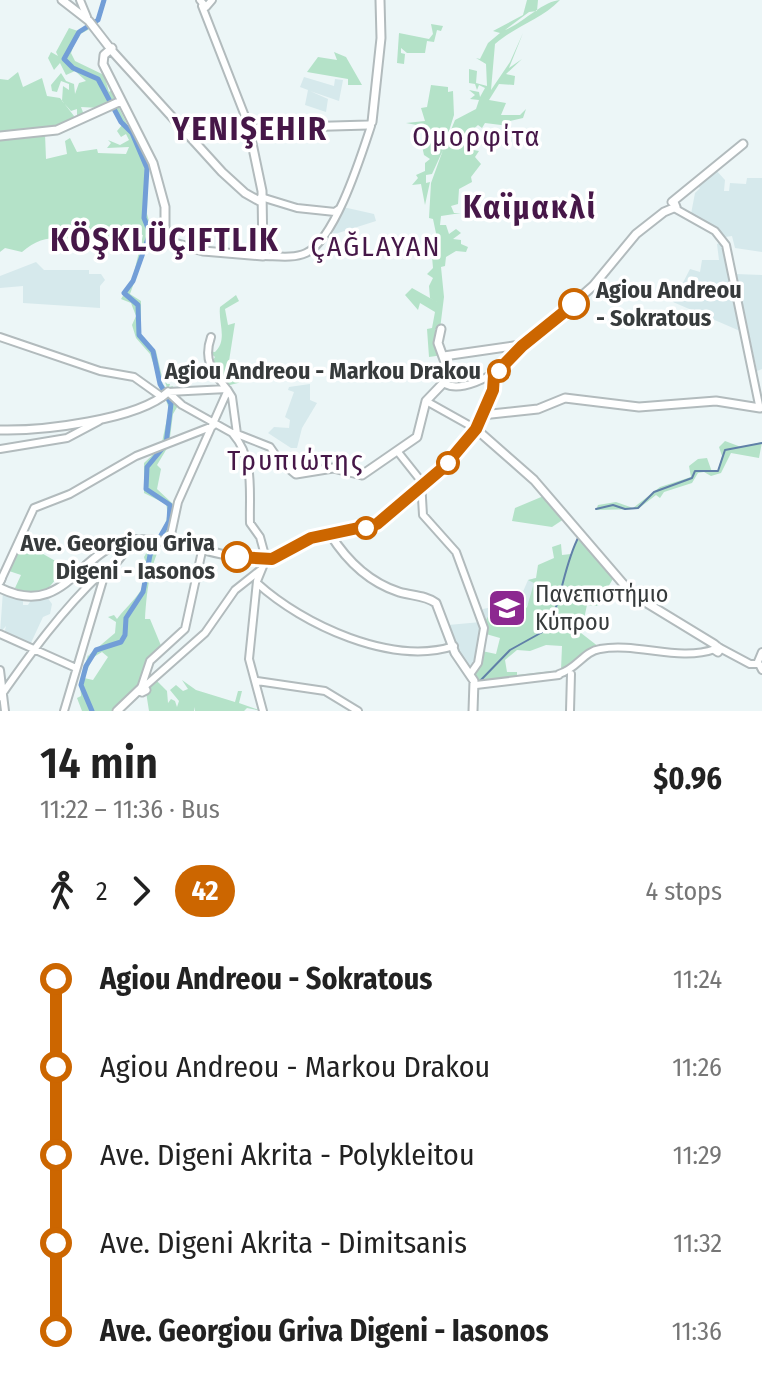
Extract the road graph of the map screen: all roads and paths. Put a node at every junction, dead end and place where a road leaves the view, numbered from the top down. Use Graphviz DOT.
graph roads {
  1 [pos="63,0"];
  2 [pos="80,0"];
  3 [pos="212,0"];
  4 [pos="379,0"];
  5 [pos="203,6"];
  6 [pos="88,18"];
  7 [pos="111,48"];
  8 [pos="118,103"];
  9 [pos="368,125"];
  10 [pos="250,128"];
  11 [pos="188,130"];
  12 [pos="0,135"];
  13 [pos="743,144"];
  14 [pos="264,199"];
  15 [pos="673,205"];
  16 [pos="335,214"];
  17 [pos="262,252"];
  18 [pos="735,280"];
  19 [pos="441,329"];
  20 [pos="0,337"];
  21 [pos="211,337"];
  22 [pos="522,346"];
  23 [pos="444,356"];
  24 [pos="492,377"];
  25 [pos="448,385"];
  26 [pos="226,390"];
  27 [pos="170,393"];
  28 [pos="426,401"];
  29 [pos="760,408"];
  30 [pos="482,415"];
  31 [pos="211,426"];
  32 [pos="0,430"];
  33 [pos="474,430"];
  34 [pos="64,432"];
  35 [pos="238,436"];
  36 [pos="0,449"];
  37 [pos="398,452"];
  38 [pos="279,458"];
  39 [pos="423,484"];
  40 [pos="186,488"];
  41 [pos="332,536"];
  42 [pos="135,540"];
  43 [pos="165,542"];
  44 [pos="203,550"];
  45 [pos="261,570"];
  46 [pos="107,572"];
  47 [pos="1,585"];
  48 [pos="255,596"];
  49 [pos="0,634"];
  50 [pos="453,644"];
  51 [pos="34,650"];
  52 [pos="717,650"];
  53 [pos="759,664"];
  54 [pos="76,668"];
  55 [pos="471,673"];
  56 [pos="567,674"];
  57 [pos="2,677"];
  58 [pos="258,681"];
  59 [pos="476,685"];
  60 [pos="143,687"];
  61 [pos="3,701"];
  62 [pos="65,711"];
  63 [pos="118,711"];
  64 [pos="263,711"];
  65 [pos="357,711"];
  66 [pos="474,711"];
  67 [pos="569,711"];
  1 -- 6 [label="main road"];
  2 -- 6 [label="main road"];
  3 -- 5 [label="main road"];
  4 -- 9 [label="main road"];
  5 -- 10 [label="main road"];
  6 -- 7 [label="main road"];
  7 -- 8 [label="main road"];
  7 -- 11 [label="main road"];
  8 -- 12 [label="main road"];
  8 -- 17 [label="main road"];
  9 -- 10 [label="main road"];
  9 -- 16 [label="main road"];
  10 -- 11 [label="main road"];
  10 -- 14 [label="main road"];
  11 -- 14 [label="main road"];
  13 -- 15 [label="main road"];
  14 -- 16 [label="main road"];
  14 -- 17 [label="main road"];
  15 -- 18 [label="main road"];
  15 -- 18 [label="main road"];
  15 -- 22 [label="main road"];
  16 -- 17 [label="main road"];
  18 -- 29 [label="main road"];
  19 -- 23 [label="main road"];
  20 -- 27 [label="main road"];
  21 -- 26 [label="main road"];
  22 -- 23 [label="main road"];
  22 -- 24 [label="main road"];
  23 -- 25 [label="main road"];
  24 -- 25 [label="main road"];
  24 -- 30 [label="main road"];
  25 -- 28 [label="main road"];
  26 -- 27 [label="main road"];
  26 -- 31 [label="main road"];
  26 -- 35 [label="main road"];
  27 -- 31 [label="main road"];
  27 -- 34 [label="main road"];
  28 -- 33 [label="main road"];
  28 -- 37 [label="main road"];
  29 -- 30 [label="main road"];
  30 -- 33 [label="main road"];
  31 -- 35 [label="main road"];
  31 -- 40 [label="main road"];
  31 -- 47 [label="main road"];
  32 -- 34 [label="main road"];
  33 -- 39 [label="main road"];
  33 -- 52 [label="main road"];
  34 -- 36 [label="main road"];
  35 -- 38 [label="main road"];
  35 -- 45 [label="main road"];
  37 -- 38 [label="main road"];
  37 -- 39 [label="main road"];
  39 -- 41 [label="main road"];
  39 -- 55 [label="main road"];
  40 -- 43 [label="main road"];
  40 -- 43 [label="main road"];
  41 -- 45 [label="main road"];
  41 -- 45 [label="main road"];
  41 -- 50 [label="main road"];
  42 -- 43 [label="main road"];
  42 -- 46 [label="main road"];
  42 -- 47 [label="main road"];
  42 -- 47 [label="main road"];
  43 -- 44 [label="main road"];
  44 -- 45 [label="main road"];
  44 -- 60 [label="main road"];
  45 -- 48 [label="main road"];
  45 -- 48 [label="main road"];
  45 -- 50 [label="main road"];
  45 -- 60 [label="main road"];
  46 -- 51 [label="main road"];
  46 -- 54 [label="main road"];
  48 -- 58 [label="main road"];
  49 -- 51 [label="main road"];
  50 -- 55 [label="main road"];
  50 -- 59 [label="main road"];
  51 -- 54 [label="main road"];
  51 -- 57 [label="main road"];
  52 -- 53 [label="main road"];
  52 -- 56 [label="main road"];
  54 -- 62 [label="main road"];
  55 -- 59 [label="main road"];
  56 -- 59 [label="main road"];
  56 -- 67 [label="main road"];
  57 -- 61 [label="main road"];
  58 -- 64 [label="main road"];
  58 -- 65 [label="main road"];
  59 -- 66 [label="main road"];
  60 -- 63 [label="main road"];
}
